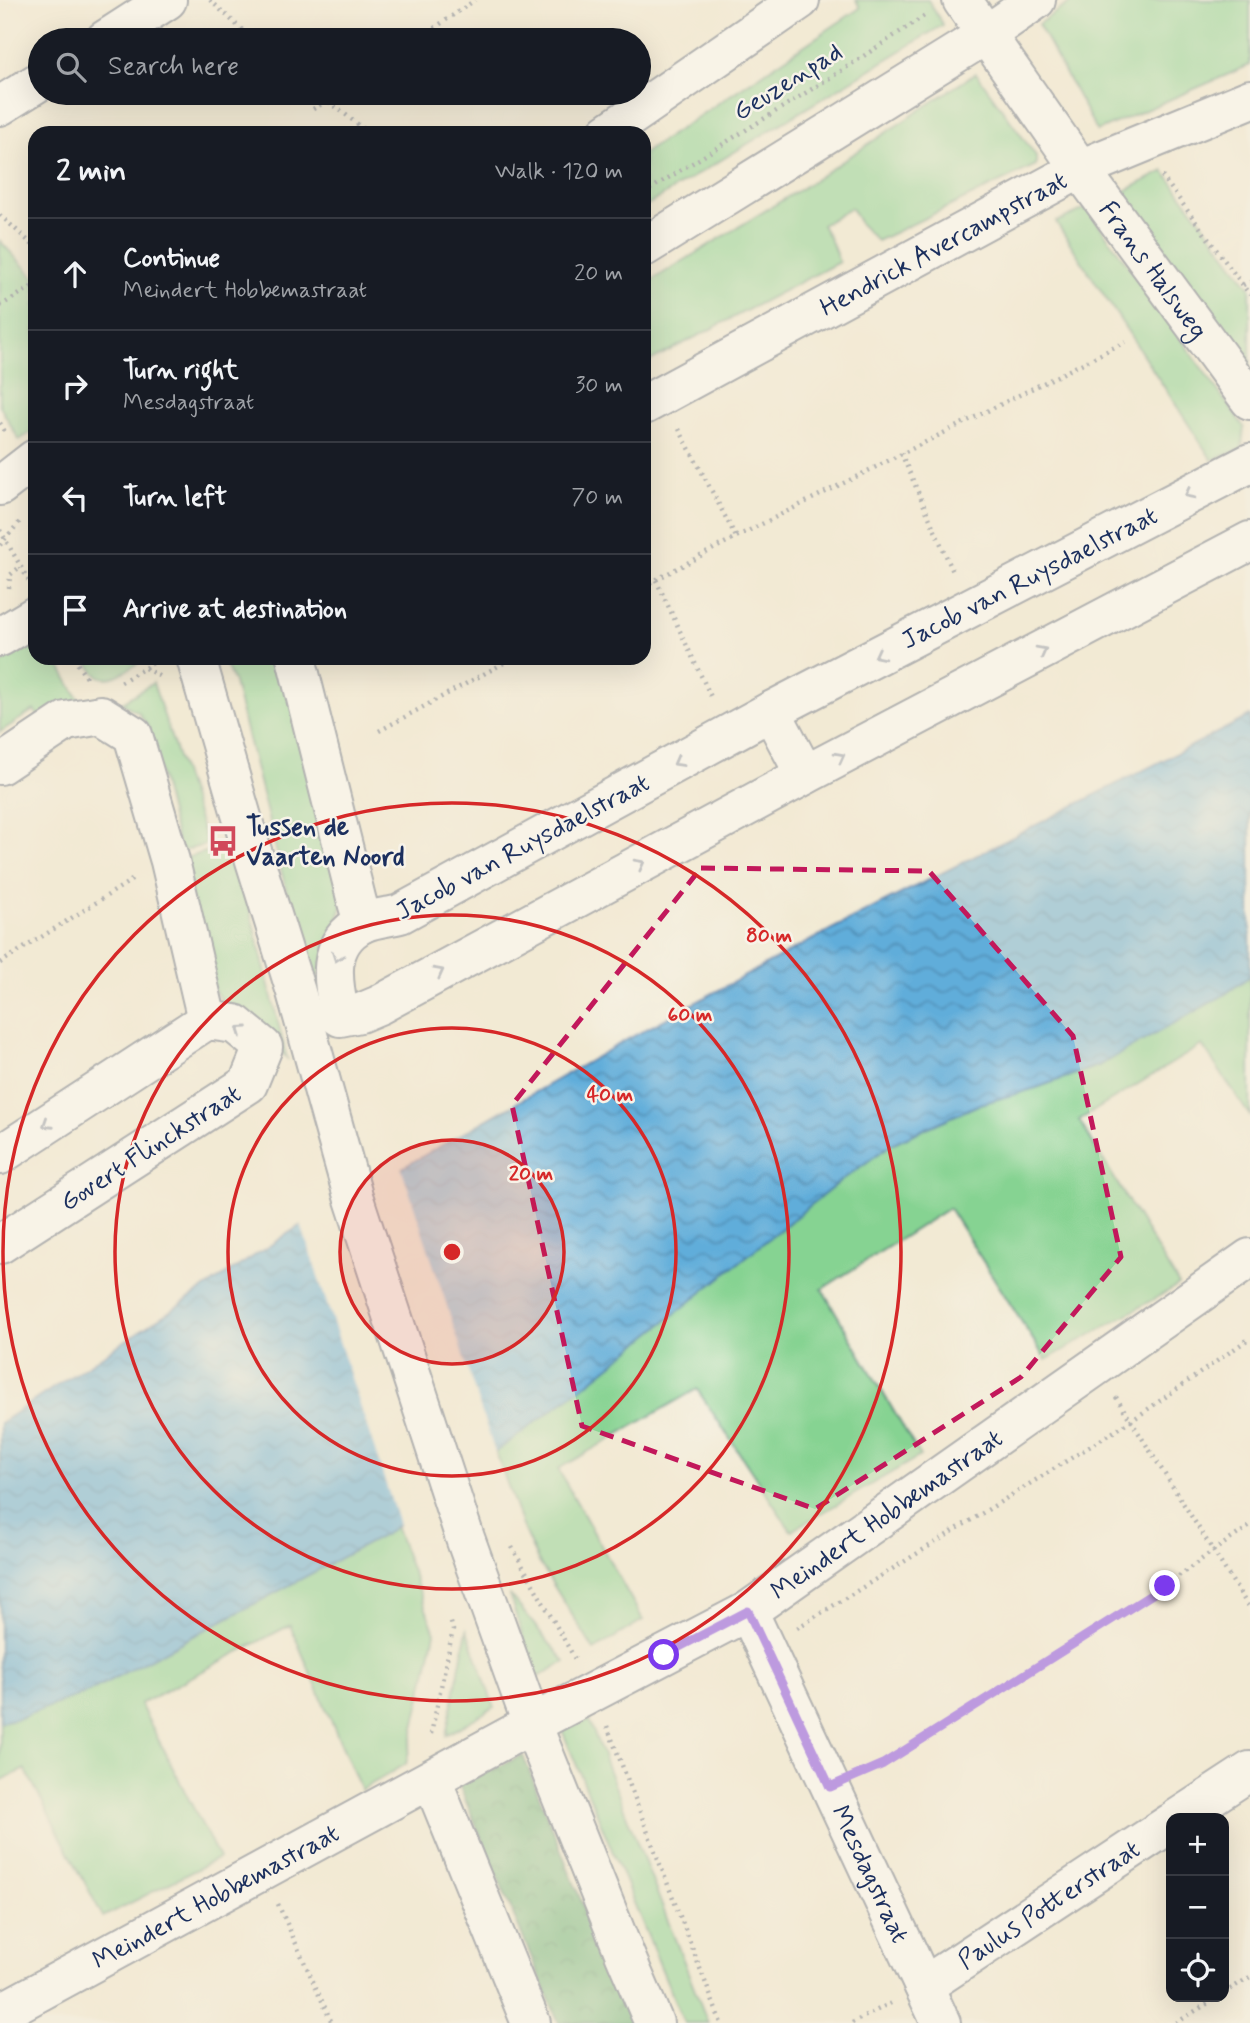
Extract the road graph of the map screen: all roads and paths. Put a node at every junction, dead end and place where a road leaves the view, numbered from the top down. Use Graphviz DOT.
graph roads {
  1 [pos="167,0"];
  2 [pos="210,0"];
  3 [pos="475,0"];
  4 [pos="800,0"];
  5 [pos="1036,0"];
  6 [pos="950,4"];
  7 [pos="124,28"];
  8 [pos="240,28"];
  9 [pos="434,28"];
  10 [pos="987,34"];
  11 [pos="28,88"];
  12 [pos="1250,99"];
  13 [pos="651,103"];
  14 [pos="321,105"];
  15 [pos="334,105"];
  16 [pos="648,105"];
  17 [pos="0,106"];
  18 [pos="313,109"];
  19 [pos="360,126"];
  20 [pos="617,126"];
  21 [pos="1138,145"];
  22 [pos="1080,169"];
  23 [pos="651,189"];
  24 [pos="0,215"];
  25 [pos="28,241"];
  26 [pos="651,243"];
  27 [pos="1250,282"];
  28 [pos="1243,285"];
  29 [pos="28,289"];
  30 [pos="1250,295"];
  31 [pos="0,306"];
  32 [pos="1125,342"];
  33 [pos="653,400"];
  34 [pos="1250,400"];
  35 [pos="901,453"];
  36 [pos="1250,463"];
  37 [pos="28,464"];
  38 [pos="0,486"];
  39 [pos="24,517"];
  40 [pos="0,530"];
  41 [pos="736,537"];
  42 [pos="5,539"];
  43 [pos="1250,541"];
  44 [pos="0,545"];
  45 [pos="21,566"];
  46 [pos="656,580"];
  47 [pos="651,582"];
  48 [pos="25,598"];
  49 [pos="969,608"];
  50 [pos="0,637"];
  51 [pos="198,665"];
  52 [pos="298,665"];
  53 [pos="500,665"];
  54 [pos="771,711"];
  55 [pos="379,731"];
  56 [pos="728,734"];
  57 [pos="0,765"];
  58 [pos="805,775"];
  59 [pos="170,861"];
  60 [pos="363,923"];
  61 [pos="0,964"];
  62 [pos="207,1020"];
  63 [pos="0,1155"];
  64 [pos="0,1244"];
  65 [pos="1250,1258"];
  66 [pos="1250,1338"];
  67 [pos="1096,1366"];
  68 [pos="1131,1421"];
  69 [pos="1250,1526"];
  70 [pos="511,1546"];
  71 [pos="1213,1551"];
  72 [pos="1250,1609"];
  73 [pos="748,1611"];
  74 [pos="450,1618"];
  75 [pos="765,1647"];
  76 [pos="594,1692"];
  77 [pos="532,1724"];
  78 [pos="1250,1771"];
  79 [pos="432,1780"];
  80 [pos="830,1787"];
  81 [pos="1186,1813"];
  82 [pos="1166,1826"];
  83 [pos="264,1871"];
  84 [pos="1250,1977"];
  85 [pos="923,1986"];
  86 [pos="1229,1990"];
  87 [pos="1210,2002"];
  88 [pos="0,2013"];
  89 [pos="332,2023"];
  90 [pos="531,2023"];
  91 [pos="654,2023"];
  92 [pos="721,2023"];
  93 [pos="941,2023"];
  94 [pos="1176,2023"];
  1 -- 7 [label="street"];
  2 -- 8 [label="path"];
  3 -- 9 [label="path"];
  4 -- 13 [label="street"];
  5 -- 10 [label="street"];
  6 -- 10 [label="street, Frans Halsweg"];
  6 -- 23 [label="path, Geuzenpad"];
  10 -- 22 [label="street, Frans Halsweg"];
  10 -- 26 [label="street"];
  11 -- 17 [label="street"];
  12 -- 21 [label="street, Hendrick Avercampstraat"];
  14 -- 18 [label="path"];
  15 -- 19 [label="path"];
  16 -- 20 [label="street"];
  21 -- 22 [label="street, Hendrick Avercampstraat"];
  21 -- 28 [label="path"];
  22 -- 33 [label="street, Hendrick Avercampstraat"];
  22 -- 34 [label="street, Frans Halsweg"];
  24 -- 25 [label="path"];
  27 -- 28 [label="path"];
  28 -- 30 [label="path"];
  29 -- 31 [label="path"];
  32 -- 35 [label="path"];
  33 -- 41 [label="path"];
  35 -- 41 [label="path"];
  35 -- 49 [label="path"];
  36 -- 49 [label="street, Jacob van Ruysdaelstraat, one-way"];
  37 -- 38 [label="street"];
  39 -- 42 [label="path"];
  40 -- 42 [label="path"];
  41 -- 46 [label="path"];
  42 -- 44 [label="path"];
  42 -- 45 [label="path"];
  58 -- 43 [label="street, one-way"];
  45 -- 48 [label="path"];
  45 -- 48 [label="path"];
  46 -- 47 [label="path"];
  46 -- 56 [label="path"];
  48 -- 50 [label="street"];
  49 -- 54 [label="street, Jacob van Ruysdaelstraat, one-way"];
  51 -- 77 [label="street"];
  52 -- 60 [label="street"];
  53 -- 55 [label="path"];
  54 -- 56 [label="street, Jacob van Ruysdaelstraat"];
  54 -- 58 [label="street"];
  56 -- 60 [label="street, Jacob van Ruysdaelstraat, one-way"];
  57 -- 59 [label="street"];
  60 -- 58 [label="street, Jacob van Ruysdaelstraat, one-way"];
  59 -- 61 [label="path"];
  59 -- 62 [label="street"];
  62 -- 63 [label="street, one-way"];
  64 -- 62 [label="street, Govert Flinckstraat, one-way"];
  65 -- 67 [label="street, Meindert Hobbemastraat"];
  66 -- 68 [label="path"];
  67 -- 68 [label="path"];
  67 -- 73 [label="street, Meindert Hobbemastraat"];
  68 -- 71 [label="path"];
  68 -- 75 [label="path"];
  69 -- 71 [label="path"];
  70 -- 76 [label="path"];
  71 -- 72 [label="path"];
  71 -- 80 [label="path"];
  73 -- 75 [label="street, Mesdagstraat"];
  73 -- 76 [label="street, Meindert Hobbemastraat"];
  74 -- 79 [label="path"];
  75 -- 80 [label="street, Mesdagstraat"];
  76 -- 77 [label="street, Meindert Hobbemastraat"];
  76 -- 92 [label="path"];
  77 -- 79 [label="street, Meindert Hobbemastraat"];
  77 -- 91 [label="street"];
  78 -- 81 [label="street"];
  79 -- 83 [label="street, Meindert Hobbemastraat"];
  79 -- 90 [label="street"];
  80 -- 85 [label="street, Mesdagstraat"];
  82 -- 85 [label="street, Paulus Potterstraat"];
  83 -- 88 [label="street, Meindert Hobbemastraat"];
  83 -- 89 [label="path"];
  84 -- 86 [label="path"];
  85 -- 93 [label="street, Mesdagstraat"];
  87 -- 94 [label="path"];
}
